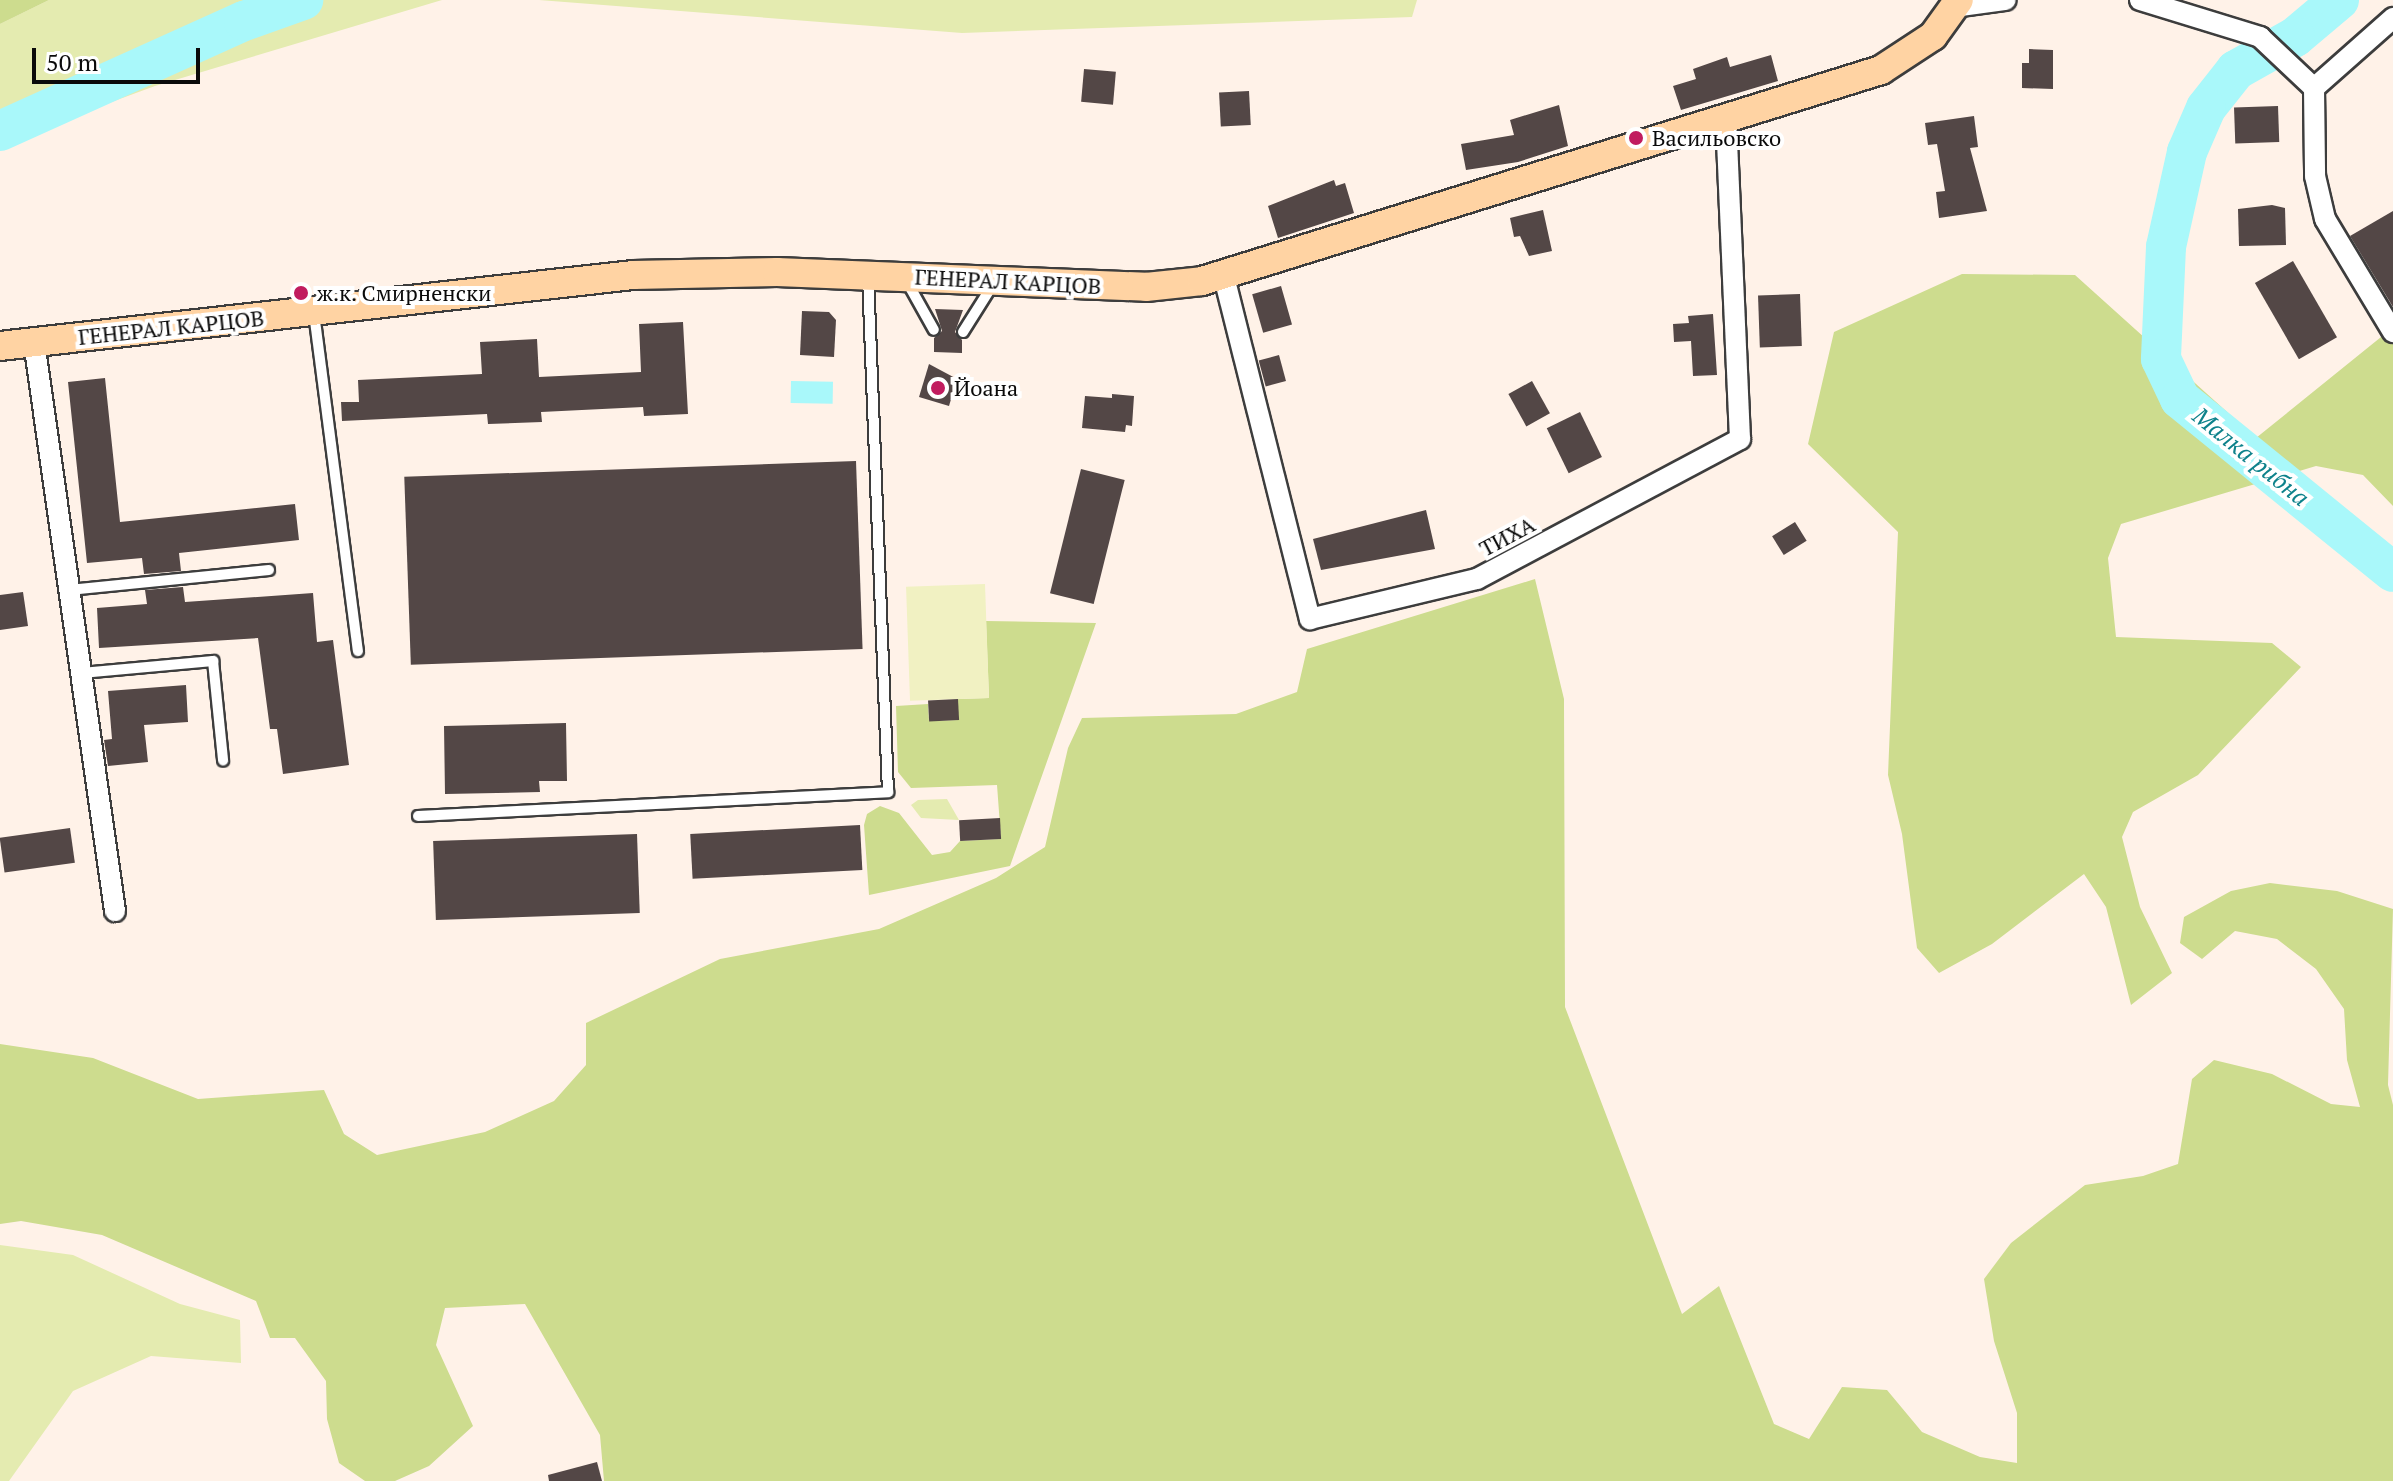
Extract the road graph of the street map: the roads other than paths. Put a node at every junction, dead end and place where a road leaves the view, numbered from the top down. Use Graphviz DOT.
graph roads {
  1 [pos="2006,0"];
  2 [pos="2140,0"];
  3 [pos="1956,4"];
  4 [pos="2393,18"];
  5 [pos="2314,88"];
  6 [pos="1726,119"];
  7 [pos="868,274"];
  8 [pos="904,276"];
  9 [pos="1224,277"];
  10 [pos="995,281"];
  11 [pos="313,311"];
  12 [pos="934,330"];
  13 [pos="963,332"];
  14 [pos="2393,332"];
  15 [pos="34,342"];
  16 [pos="0,346"];
  17 [pos="269,570"];
  18 [pos="69,590"];
  19 [pos="358,651"];
  20 [pos="81,673"];
  21 [pos="223,760"];
  22 [pos="418,816"];
  23 [pos="115,911"];
  1 -- 3 [label="street"];
  2 -- 5 [label="street"];
  3 -- 6 [label="main road, ГЕНЕРАЛ КАРЦОВ"];
  4 -- 5 [label="street"];
  5 -- 14 [label="street"];
  6 -- 9 [label="main road, ГЕНЕРАЛ КАРЦОВ"];
  6 -- 9 [label="street, ТИХА"];
  7 -- 8 [label="main road, ГЕНЕРАЛ КАРЦОВ"];
  7 -- 11 [label="main road, ГЕНЕРАЛ КАРЦОВ"];
  7 -- 22 [label="lane"];
  8 -- 10 [label="main road, ГЕНЕРАЛ КАРЦОВ"];
  8 -- 12 [label="lane"];
  9 -- 10 [label="main road, ГЕНЕРАЛ КАРЦОВ"];
  10 -- 13 [label="lane"];
  11 -- 15 [label="main road, ГЕНЕРАЛ КАРЦОВ"];
  11 -- 19 [label="lane"];
  15 -- 16 [label="main road, ГЕНЕРАЛ КАРЦОВ"];
  15 -- 18 [label="street"];
  17 -- 18 [label="lane"];
  18 -- 20 [label="street"];
  20 -- 21 [label="lane"];
  20 -- 23 [label="street"];
}
